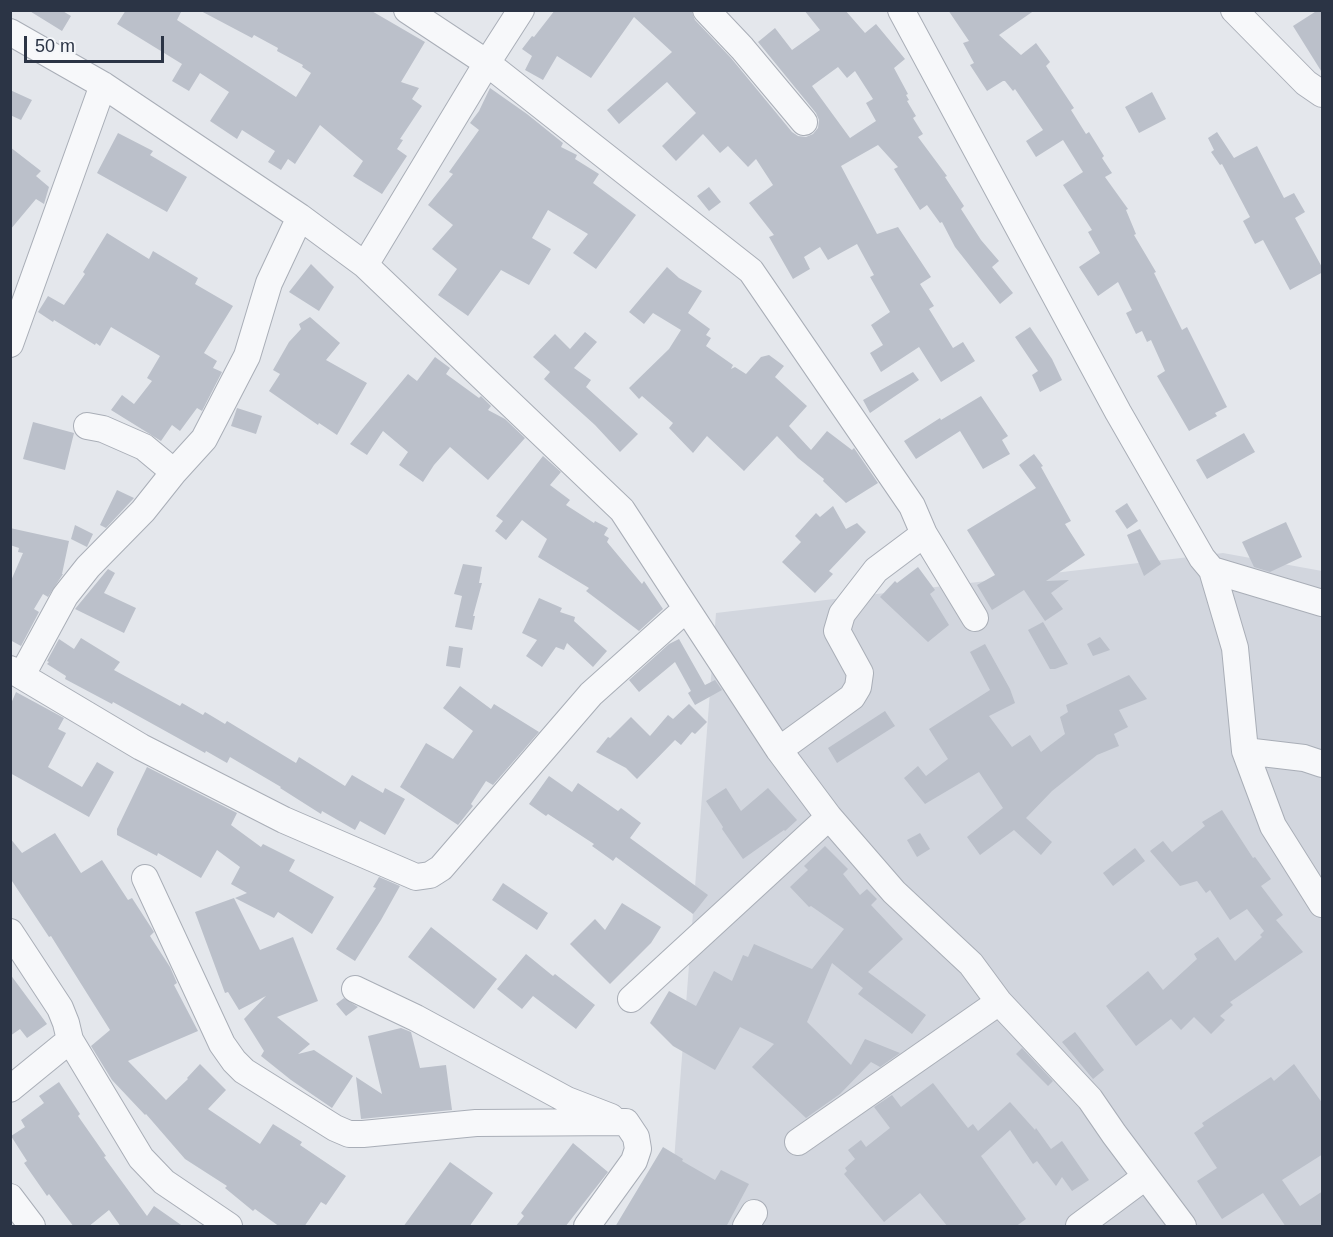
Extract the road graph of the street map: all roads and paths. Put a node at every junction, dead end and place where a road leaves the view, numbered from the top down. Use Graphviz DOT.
graph roads {
  1 [pos="407,10"];
  2 [pos="521,10"];
  3 [pos="706,10"];
  4 [pos="901,10"];
  5 [pos="1234,10"];
  6 [pos="10,32"];
  7 [pos="487,63"];
  8 [pos="103,85"];
  9 [pos="1323,94"];
  10 [pos="804,122"];
  11 [pos="300,217"];
  12 [pos="366,265"];
  13 [pos="10,344"];
  14 [pos="87,426"];
  15 [pos="174,472"];
  16 [pos="924,534"];
  17 [pos="1212,570"];
  18 [pos="1323,603"];
  19 [pos="686,609"];
  20 [pos="975,618"];
  21 [pos="16,672"];
  22 [pos="779,750"];
  23 [pos="1245,751"];
  24 [pos="1323,764"];
  25 [pos="829,817"];
  26 [pos="145,878"];
  27 [pos="1323,904"];
  28 [pos="10,932"];
  29 [pos="355,989"];
  30 [pos="631,999"];
  31 [pos="999,1002"];
  32 [pos="70,1040"];
  33 [pos="10,1089"];
  34 [pos="626,1122"];
  35 [pos="798,1142"];
  36 [pos="1145,1177"];
  37 [pos="11,1197"];
  38 [pos="32,1227"];
  39 [pos="229,1227"];
  40 [pos="587,1227"];
  41 [pos="1079,1227"];
  42 [pos="1183,1227"];
  1 -- 7 [label="street"];
  2 -- 7 [label="street"];
  3 -- 10 [label="street"];
  4 -- 17 [label="street"];
  5 -- 9 [label="street"];
  6 -- 8 [label="street"];
  7 -- 12 [label="street"];
  7 -- 16 [label="street"];
  8 -- 11 [label="street"];
  8 -- 13 [label="street"];
  11 -- 12 [label="street"];
  11 -- 15 [label="street"];
  12 -- 19 [label="street"];
  14 -- 15 [label="street"];
  15 -- 21 [label="street"];
  16 -- 20 [label="street"];
  16 -- 22 [label="street"];
  17 -- 18 [label="street"];
  17 -- 23 [label="street"];
  19 -- 21 [label="street"];
  19 -- 22 [label="street"];
  22 -- 25 [label="street"];
  23 -- 24 [label="street"];
  23 -- 27 [label="street"];
  25 -- 30 [label="street"];
  25 -- 31 [label="street"];
  26 -- 34 [label="street"];
  28 -- 32 [label="street"];
  29 -- 34 [label="street"];
  31 -- 35 [label="street"];
  31 -- 36 [label="street"];
  32 -- 33 [label="street"];
  32 -- 39 [label="street"];
  34 -- 40 [label="street"];
  36 -- 41 [label="street"];
  36 -- 42 [label="street"];
  37 -- 38 [label="street"];
}
